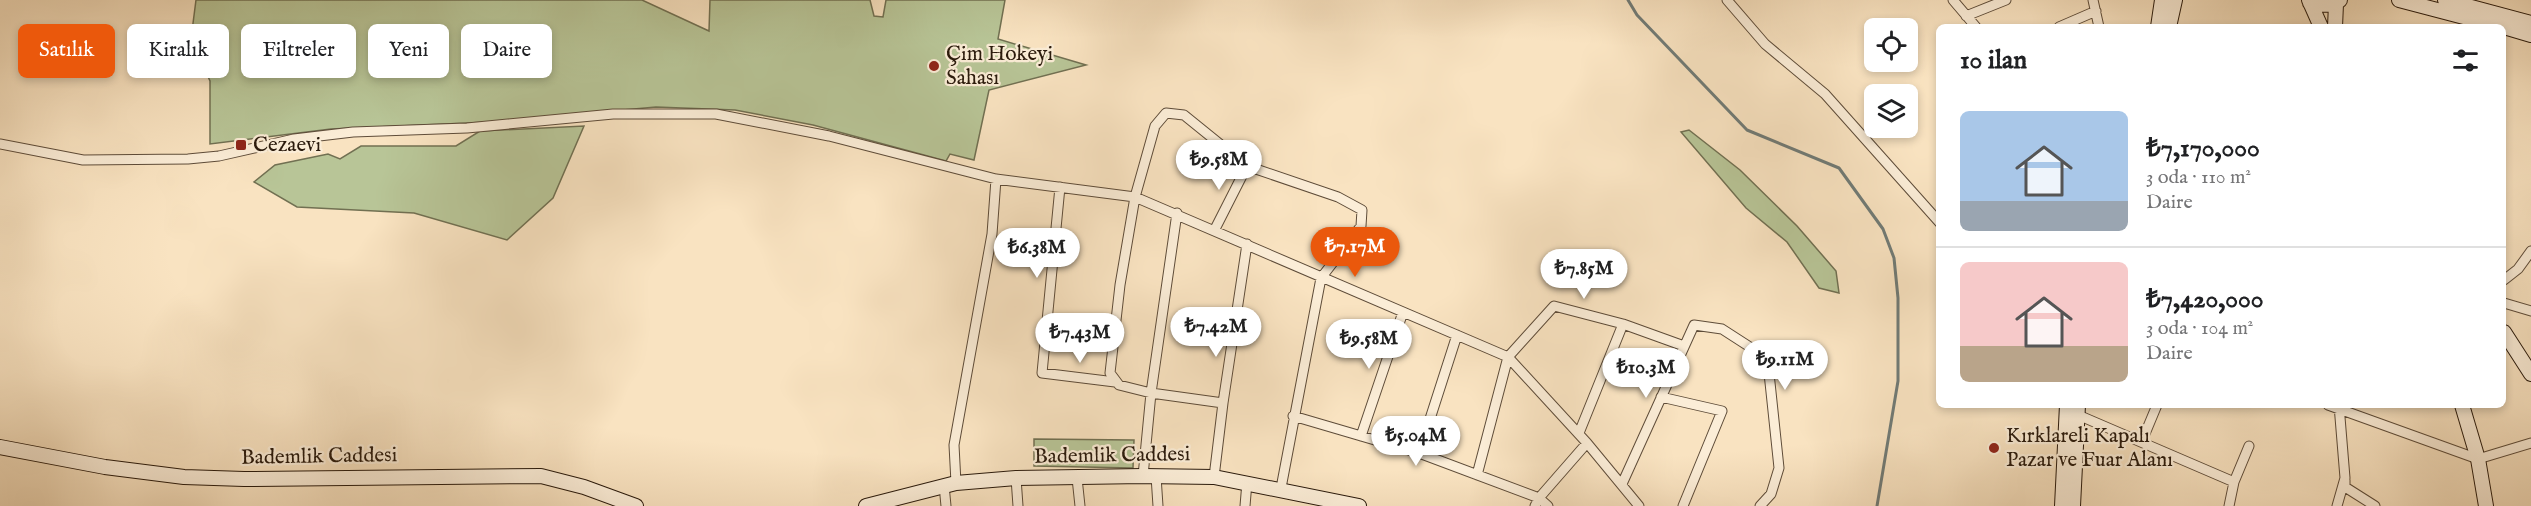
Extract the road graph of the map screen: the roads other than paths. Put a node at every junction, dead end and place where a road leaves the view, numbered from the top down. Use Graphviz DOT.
graph roads {
  1 [pos="1727,0"];
  2 [pos="1953,0"];
  3 [pos="2006,0"];
  4 [pos="2093,0"];
  5 [pos="2162,0"];
  6 [pos="2175,0"];
  7 [pos="2399,0"];
  8 [pos="2445,0"];
  9 [pos="2309,1"];
  10 [pos="2338,2"];
  11 [pos="2096,11"];
  12 [pos="1966,16"];
  13 [pos="2531,23"];
  14 [pos="1973,24"];
  15 [pos="2066,24"];
  16 [pos="2098,24"];
  17 [pos="2158,24"];
  18 [pos="2170,24"];
  19 [pos="2320,24"];
  20 [pos="2335,24"];
  21 [pos="2491,24"];
  22 [pos="2506,28"];
  23 [pos="2531,35"];
  24 [pos="0,144"];
  25 [pos="1247,166"];
  26 [pos="996,179"];
  27 [pos="1060,187"];
  28 [pos="1135,197"];
  29 [pos="1177,213"];
  30 [pos="1936,219"];
  31 [pos="1215,229"];
  32 [pos="1247,244"];
  33 [pos="2531,251"];
  34 [pos="1321,278"];
  35 [pos="2506,278"];
  36 [pos="2506,304"];
  37 [pos="2531,311"];
  38 [pos="1403,312"];
  39 [pos="1623,324"];
  40 [pos="1457,335"];
  41 [pos="2506,335"];
  42 [pos="1684,346"];
  43 [pos="1508,357"];
  44 [pos="2531,374"];
  45 [pos="1115,382"];
  46 [pos="1151,393"];
  47 [pos="1661,397"];
  48 [pos="1223,403"];
  49 [pos="2067,408"];
  50 [pos="2156,408"];
  51 [pos="2339,408"];
  52 [pos="2342,408"];
  53 [pos="2463,408"];
  54 [pos="2078,410"];
  55 [pos="1293,416"];
  56 [pos="1579,433"];
  57 [pos="1362,436"];
  58 [pos="2142,441"];
  59 [pos="1587,443"];
  60 [pos="2531,443"];
  61 [pos="2249,446"];
  62 [pos="0,447"];
  63 [pos="1419,453"];
  64 [pos="2478,459"];
  65 [pos="1477,475"];
  66 [pos="1150,476"];
  67 [pos="1214,477"];
  68 [pos="1016,478"];
  69 [pos="1077,478"];
  70 [pos="2345,478"];
  71 [pos="1247,482"];
  72 [pos="2234,482"];
  73 [pos="950,484"];
  74 [pos="1622,484"];
  75 [pos="1281,488"];
  76 [pos="1537,502"];
  77 [pos="1338,504"];
  78 [pos="636,506"];
  79 [pos="866,506"];
  80 [pos="946,506"];
  81 [pos="1018,506"];
  82 [pos="1080,506"];
  83 [pos="1158,506"];
  84 [pos="1245,506"];
  85 [pos="1359,506"];
  86 [pos="1548,506"];
  87 [pos="1639,506"];
  88 [pos="1683,506"];
  89 [pos="1760,506"];
  90 [pos="2062,506"];
  91 [pos="2073,506"];
  92 [pos="2229,506"];
  93 [pos="2337,506"];
  94 [pos="2375,506"];
  95 [pos="2486,506"];
  1 -- 30 [label="street"];
  2 -- 12 [label="street"];
  3 -- 12 [label="street"];
  4 -- 11 [label="street"];
  5 -- 17 [label="street"];
  6 -- 18 [label="street"];
  7 -- 21 [label="street"];
  8 -- 13 [label="street"];
  9 -- 10 [label="street"];
  9 -- 19 [label="street"];
  10 -- 20 [label="street"];
  11 -- 15 [label="street"];
  11 -- 16 [label="street"];
  12 -- 14 [label="street"];
  22 -- 23 [label="street"];
  24 -- 26 [label="street"];
  25 -- 28 [label="street"];
  25 -- 31 [label="street"];
  25 -- 34 [label="street"];
  26 -- 27 [label="street"];
  26 -- 73 [label="street"];
  27 -- 28 [label="street"];
  27 -- 45 [label="street"];
  28 -- 29 [label="street"];
  28 -- 45 [label="street"];
  29 -- 31 [label="street"];
  29 -- 46 [label="street"];
  31 -- 32 [label="street"];
  32 -- 34 [label="street"];
  32 -- 48 [label="street"];
  33 -- 35 [label="street"];
  34 -- 38 [label="street"];
  34 -- 55 [label="street"];
  36 -- 37 [label="street"];
  38 -- 40 [label="street"];
  38 -- 57 [label="street"];
  39 -- 42 [label="street"];
  39 -- 43 [label="street"];
  39 -- 56 [label="street"];
  40 -- 43 [label="street"];
  40 -- 63 [label="street"];
  41 -- 44 [label="street"];
  42 -- 47 [label="street"];
  42 -- 89 [label="street"];
  43 -- 56 [label="street"];
  43 -- 65 [label="street"];
  45 -- 46 [label="street"];
  46 -- 48 [label="street"];
  46 -- 66 [label="street"];
  47 -- 74 [label="street"];
  47 -- 88 [label="street"];
  48 -- 67 [label="street"];
  49 -- 90 [label="street"];
  50 -- 58 [label="street"];
  51 -- 70 [label="street"];
  52 -- 64 [label="street"];
  53 -- 64 [label="street"];
  54 -- 58 [label="street"];
  54 -- 91 [label="street"];
  55 -- 57 [label="street"];
  55 -- 75 [label="street"];
  56 -- 59 [label="street"];
  57 -- 63 [label="street"];
  58 -- 72 [label="street"];
  59 -- 74 [label="street"];
  59 -- 76 [label="street"];
  60 -- 64 [label="street"];
  61 -- 72 [label="street"];
  62 -- 78 [label="street, Bademlik Caddesi"];
  63 -- 65 [label="street"];
  64 -- 95 [label="street"];
  65 -- 76 [label="street"];
  66 -- 67 [label="street, Bademlik Caddesi"];
  66 -- 69 [label="street, Bademlik Caddesi"];
  66 -- 83 [label="street"];
  67 -- 71 [label="street, Bademlik Caddesi"];
  68 -- 69 [label="street, Bademlik Caddesi"];
  68 -- 73 [label="street, Bademlik Caddesi"];
  68 -- 81 [label="street"];
  69 -- 82 [label="street"];
  70 -- 93 [label="street"];
  70 -- 94 [label="street"];
  71 -- 75 [label="street, Bademlik Caddesi"];
  71 -- 84 [label="street"];
  72 -- 92 [label="street"];
  73 -- 79 [label="street, Bademlik Caddesi"];
  73 -- 80 [label="street"];
  74 -- 87 [label="street"];
  75 -- 77 [label="street, Bademlik Caddesi"];
  76 -- 86 [label="street"];
  77 -- 85 [label="street, Bademlik Caddesi"];
}
